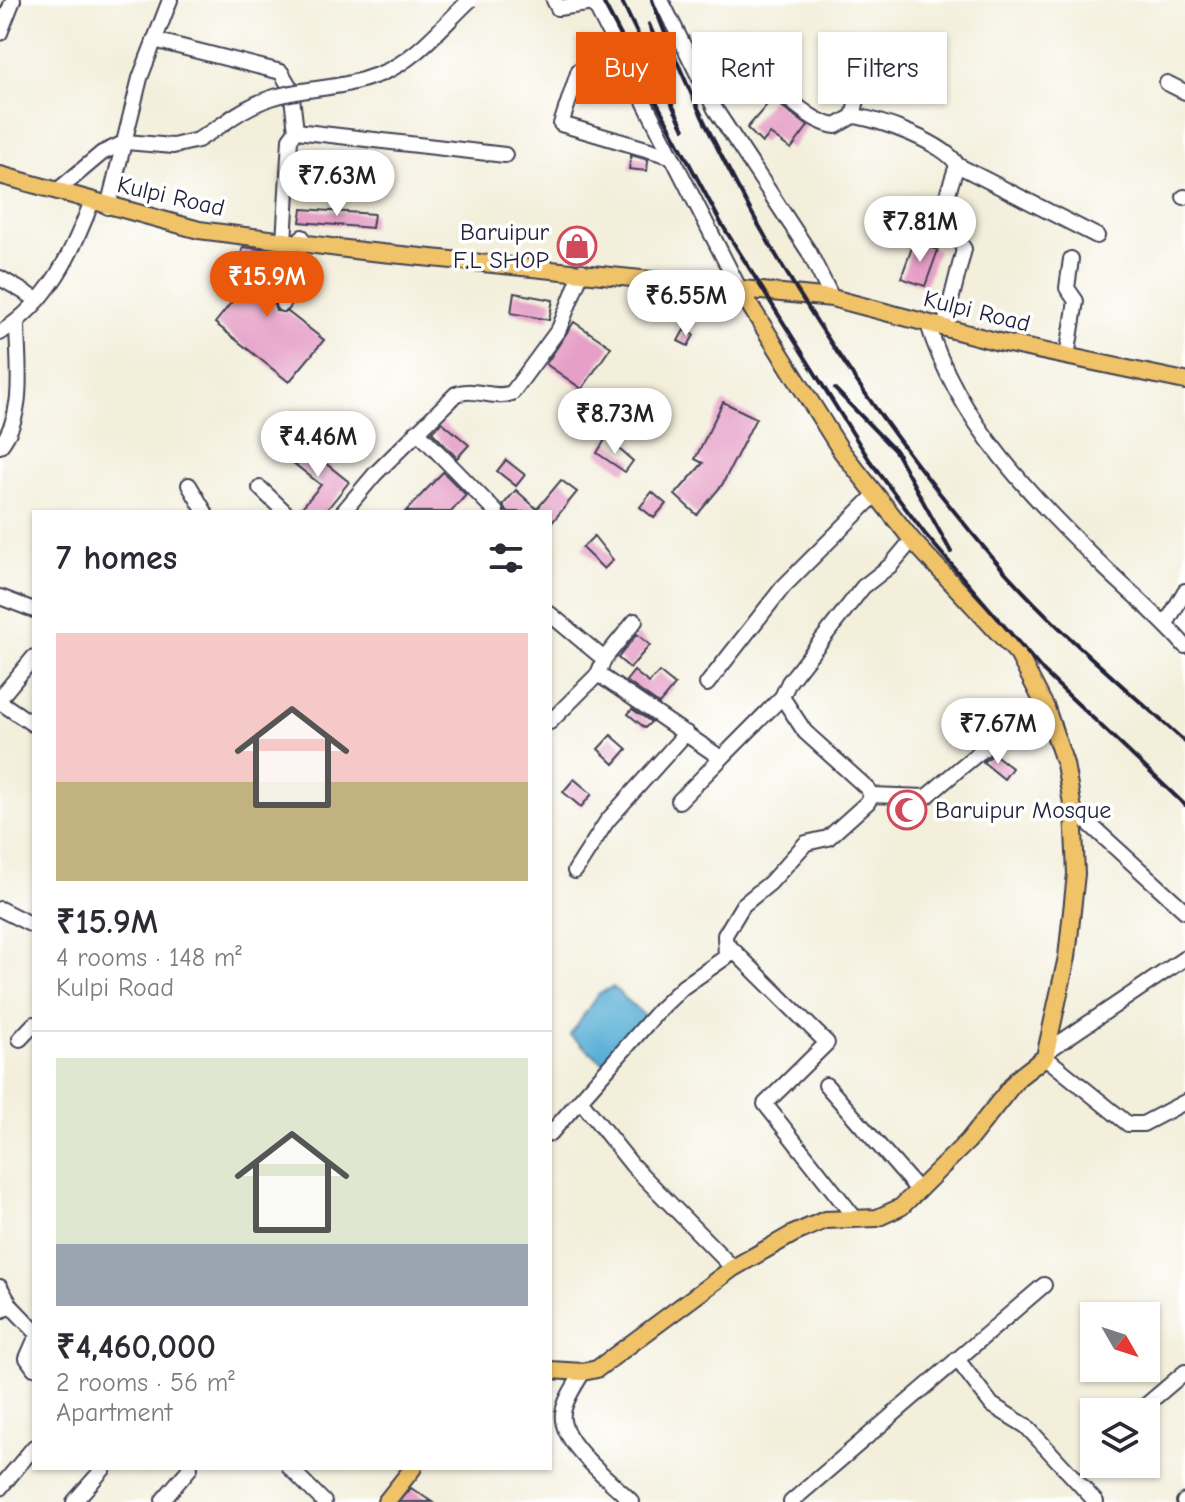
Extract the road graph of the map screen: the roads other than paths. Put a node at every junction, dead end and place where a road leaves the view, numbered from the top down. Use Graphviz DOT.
graph roads {
  1 [pos="13,0"];
  2 [pos="170,0"];
  3 [pos="470,0"];
  4 [pos="554,0"];
  5 [pos="661,0"];
  6 [pos="0,33"];
  7 [pos="154,40"];
  8 [pos="576,79"];
  9 [pos="1167,83"];
  10 [pos="1185,92"];
  11 [pos="794,104"];
  12 [pos="856,104"];
  13 [pos="853,116"];
  14 [pos="296,131"];
  15 [pos="126,142"];
  16 [pos="505,155"];
  17 [pos="670,156"];
  18 [pos="957,165"];
  19 [pos="0,175"];
  20 [pos="57,191"];
  21 [pos="92,201"];
  22 [pos="108,207"];
  23 [pos="1097,236"];
  24 [pos="296,241"];
  25 [pos="1071,259"];
  26 [pos="582,271"];
  27 [pos="0,278"];
  28 [pos="739,288"];
  29 [pos="832,298"];
  30 [pos="38,300"];
  31 [pos="283,304"];
  32 [pos="17,322"];
  33 [pos="936,326"];
  34 [pos="0,333"];
  35 [pos="1067,357"];
  36 [pos="1185,381"];
  37 [pos="417,431"];
  38 [pos="0,446"];
  39 [pos="189,485"];
  40 [pos="260,488"];
  41 [pos="876,494"];
  42 [pos="204,510"];
  43 [pos="283,510"];
  44 [pos="345,510"];
  45 [pos="494,510"];
  46 [pos="912,540"];
  47 [pos="1185,591"];
  48 [pos="0,597"];
  49 [pos="32,609"];
  50 [pos="552,616"];
  51 [pos="635,621"];
  52 [pos="1166,624"];
  53 [pos="1185,646"];
  54 [pos="604,659"];
  55 [pos="32,660"];
  56 [pos="598,674"];
  57 [pos="707,684"];
  58 [pos="782,697"];
  59 [pos="0,700"];
  60 [pos="1047,710"];
  61 [pos="552,720"];
  62 [pos="32,724"];
  63 [pos="686,733"];
  64 [pos="721,758"];
  65 [pos="871,795"];
  66 [pos="679,801"];
  67 [pos="1073,809"];
  68 [pos="575,871"];
  69 [pos="0,909"];
  70 [pos="1185,911"];
  71 [pos="32,925"];
  72 [pos="724,941"];
  73 [pos="1185,958"];
  74 [pos="32,1026"];
  75 [pos="20,1039"];
  76 [pos="1047,1053"];
  77 [pos="826,1085"];
  78 [pos="580,1100"];
  79 [pos="1185,1102"];
  80 [pos="552,1132"];
  81 [pos="919,1191"];
  82 [pos="855,1218"];
  83 [pos="733,1268"];
  84 [pos="1044,1285"];
  85 [pos="0,1287"];
  86 [pos="5,1308"];
  87 [pos="32,1328"];
  88 [pos="32,1347"];
  89 [pos="957,1359"];
  90 [pos="32,1365"];
  91 [pos="552,1370"];
  92 [pos="583,1372"];
  93 [pos="1185,1372"];
  94 [pos="1154,1398"];
  95 [pos="32,1449"];
  96 [pos="102,1470"];
  97 [pos="188,1470"];
  98 [pos="292,1470"];
  99 [pos="411,1470"];
  100 [pos="0,1488"];
  101 [pos="163,1500"];
  102 [pos="77,1501"];
  103 [pos="324,1502"];
  104 [pos="386,1502"];
  105 [pos="632,1502"];
  106 [pos="791,1502"];
  107 [pos="1096,1502"];
  1 -- 6 [label="street"];
  2 -- 7 [label="street"];
  3 -- 15 [label="street, bridge"];
  4 -- 17 [label="street"];
  5 -- 29 [label="street"];
  7 -- 14 [label="street"];
  7 -- 15 [label="street"];
  8 -- 17 [label="street"];
  9 -- 10 [label="street"];
  11 -- 13 [label="street"];
  12 -- 13 [label="street"];
  13 -- 18 [label="street"];
  14 -- 16 [label="street"];
  14 -- 24 [label="street"];
  15 -- 20 [label="street"];
  15 -- 22 [label="street"];
  17 -- 28 [label="street"];
  18 -- 23 [label="street"];
  18 -- 33 [label="street"];
  19 -- 20 [label="main road, Kulpi Road"];
  20 -- 21 [label="main road, Kulpi Road"];
  21 -- 22 [label="main road, Kulpi Road"];
  21 -- 30 [label="street"];
  22 -- 24 [label="main road, Kulpi Road"];
  24 -- 26 [label="main road, Kulpi Road"];
  24 -- 31 [label="street"];
  25 -- 35 [label="street"];
  26 -- 28 [label="main road, Kulpi Road"];
  26 -- 37 [label="street"];
  27 -- 30 [label="street"];
  28 -- 29 [label="main road, Kulpi Road"];
  28 -- 41 [label="main road"];
  29 -- 33 [label="main road, Kulpi Road"];
  30 -- 32 [label="street"];
  32 -- 34 [label="street"];
  32 -- 38 [label="street"];
  33 -- 35 [label="main road, Kulpi Road"];
  33 -- 52 [label="street"];
  35 -- 36 [label="main road, Kulpi Road"];
  37 -- 44 [label="street"];
  37 -- 45 [label="street"];
  39 -- 42 [label="street"];
  40 -- 43 [label="street"];
  41 -- 46 [label="main road"];
  41 -- 57 [label="street"];
  46 -- 58 [label="street"];
  46 -- 60 [label="main road"];
  47 -- 52 [label="street"];
  48 -- 49 [label="street"];
  50 -- 54 [label="street"];
  51 -- 54 [label="street"];
  52 -- 53 [label="street"];
  54 -- 56 [label="street"];
  55 -- 59 [label="street"];
  56 -- 61 [label="street"];
  56 -- 63 [label="street"];
  58 -- 64 [label="street"];
  58 -- 65 [label="street"];
  59 -- 62 [label="street"];
  60 -- 65 [label="street"];
  60 -- 67 [label="main road"];
  63 -- 64 [label="street"];
  63 -- 68 [label="street"];
  64 -- 66 [label="street"];
  65 -- 72 [label="street"];
  67 -- 70 [label="street"];
  67 -- 76 [label="main road"];
  69 -- 71 [label="street"];
  72 -- 78 [label="street"];
  72 -- 82 [label="street"];
  73 -- 76 [label="street"];
  74 -- 75 [label="street"];
  76 -- 79 [label="street"];
  76 -- 81 [label="main road"];
  77 -- 81 [label="street"];
  78 -- 80 [label="street"];
  78 -- 83 [label="street"];
  81 -- 82 [label="main road"];
  82 -- 83 [label="main road"];
  83 -- 92 [label="main road"];
  84 -- 89 [label="street"];
  85 -- 86 [label="street"];
  86 -- 87 [label="street"];
  88 -- 90 [label="street"];
  89 -- 106 [label="street"];
  89 -- 107 [label="street"];
  91 -- 92 [label="main road"];
  92 -- 105 [label="street"];
  93 -- 94 [label="street"];
  95 -- 100 [label="street"];
  96 -- 102 [label="street"];
  97 -- 101 [label="street"];
  98 -- 103 [label="street"];
  99 -- 104 [label="main road"];
}
